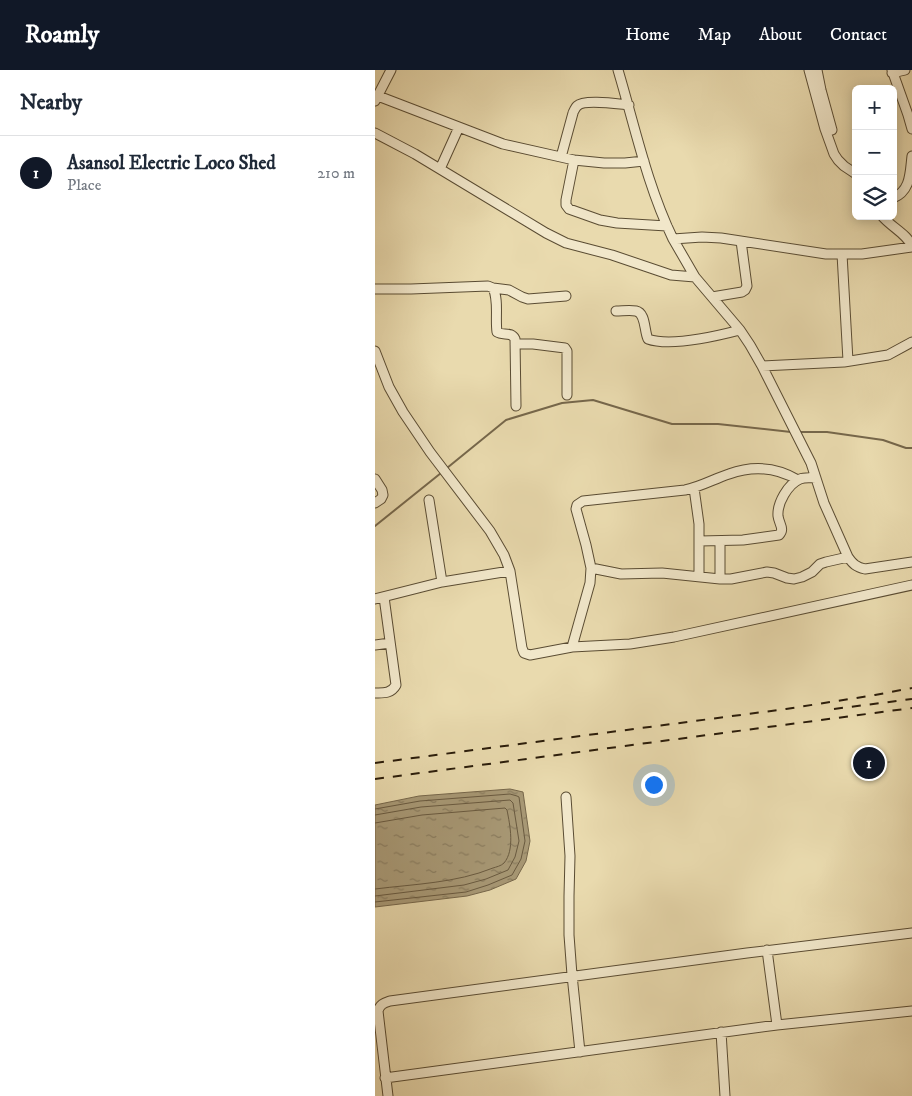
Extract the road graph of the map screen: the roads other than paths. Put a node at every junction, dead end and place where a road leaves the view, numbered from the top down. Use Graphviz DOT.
graph roads {
  1 [pos="391,70"];
  2 [pos="618,70"];
  3 [pos="809,70"];
  4 [pos="817,70"];
  5 [pos="905,70"];
  6 [pos="892,72"];
  7 [pos="376,98"];
  8 [pos="629,105"];
  9 [pos="459,127"];
  10 [pos="912,129"];
  11 [pos="832,130"];
  12 [pos="375,133"];
  13 [pos="912,156"];
  14 [pos="561,157"];
  15 [pos="574,160"];
  16 [pos="644,161"];
  17 [pos="440,169"];
  18 [pos="852,172"];
  19 [pos="897,196"];
  20 [pos="885,220"];
  21 [pos="667,226"];
  22 [pos="673,239"];
  23 [pos="741,241"];
  24 [pos="912,246"];
  25 [pos="842,254"];
  26 [pos="695,277"];
  27 [pos="375,288"];
  28 [pos="493,288"];
  29 [pos="566,296"];
  30 [pos="713,297"];
  31 [pos="616,311"];
  32 [pos="740,330"];
  33 [pos="912,342"];
  34 [pos="515,344"];
  35 [pos="375,353"];
  36 [pos="848,361"];
  37 [pos="761,366"];
  38 [pos="567,396"];
  39 [pos="516,406"];
  40 [pos="816,478"];
  41 [pos="375,479"];
  42 [pos="797,480"];
  43 [pos="694,488"];
  44 [pos="429,500"];
  45 [pos="375,503"];
  46 [pos="720,541"];
  47 [pos="700,542"];
  48 [pos="848,557"];
  49 [pos="912,562"];
  50 [pos="591,568"];
  51 [pos="510,571"];
  52 [pos="699,576"];
  53 [pos="720,579"];
  54 [pos="442,582"];
  55 [pos="912,585"];
  56 [pos="379,598"];
  57 [pos="390,643"];
  58 [pos="375,645"];
  59 [pos="572,648"];
  60 [pos="375,693"];
  61 [pos="565,797"];
  62 [pos="912,933"];
  63 [pos="767,950"];
  64 [pos="572,976"];
  65 [pos="912,1011"];
  66 [pos="777,1025"];
  67 [pos="721,1032"];
  68 [pos="580,1052"];
  69 [pos="385,1078"];
  70 [pos="388,1096"];
  71 [pos="725,1096"];
  1 -- 7 [label="street"];
  2 -- 8 [label="street"];
  3 -- 18 [label="street"];
  4 -- 11 [label="street"];
  5 -- 6 [label="street"];
  6 -- 10 [label="street"];
  7 -- 9 [label="street"];
  8 -- 14 [label="street"];
  8 -- 16 [label="street"];
  9 -- 14 [label="street"];
  9 -- 17 [label="street"];
  12 -- 17 [label="street"];
  13 -- 19 [label="street"];
  14 -- 15 [label="street"];
  15 -- 16 [label="street"];
  15 -- 21 [label="street"];
  16 -- 21 [label="street"];
  17 -- 26 [label="street"];
  20 -- 24 [label="street"];
  21 -- 22 [label="street"];
  22 -- 23 [label="street"];
  22 -- 26 [label="street"];
  23 -- 25 [label="street"];
  23 -- 30 [label="street"];
  24 -- 25 [label="street"];
  25 -- 36 [label="street"];
  26 -- 30 [label="street"];
  27 -- 28 [label="street"];
  28 -- 29 [label="street"];
  28 -- 34 [label="street"];
  30 -- 32 [label="street"];
  31 -- 32 [label="street"];
  32 -- 37 [label="street"];
  33 -- 36 [label="street"];
  34 -- 38 [label="street"];
  34 -- 39 [label="street"];
  35 -- 51 [label="street"];
  36 -- 37 [label="street"];
  37 -- 40 [label="street"];
  40 -- 42 [label="street"];
  40 -- 48 [label="street"];
  41 -- 45 [label="street"];
  42 -- 43 [label="street"];
  42 -- 46 [label="street"];
  43 -- 47 [label="street"];
  43 -- 50 [label="street"];
  44 -- 54 [label="street"];
  46 -- 47 [label="street"];
  46 -- 53 [label="street"];
  47 -- 52 [label="street"];
  48 -- 49 [label="street"];
  48 -- 53 [label="street"];
  50 -- 52 [label="street"];
  50 -- 59 [label="street"];
  51 -- 54 [label="street"];
  51 -- 59 [label="street"];
  52 -- 53 [label="street"];
  54 -- 56 [label="street"];
  55 -- 59 [label="street"];
  56 -- 57 [label="street"];
  57 -- 58 [label="street"];
  57 -- 60 [label="street"];
  61 -- 64 [label="street"];
  62 -- 63 [label="street"];
  63 -- 64 [label="street"];
  63 -- 66 [label="street"];
  64 -- 68 [label="street"];
  64 -- 69 [label="street"];
  65 -- 66 [label="street"];
  66 -- 67 [label="street"];
  67 -- 68 [label="street"];
  67 -- 71 [label="street"];
  68 -- 69 [label="street"];
  69 -- 70 [label="street"];
}
